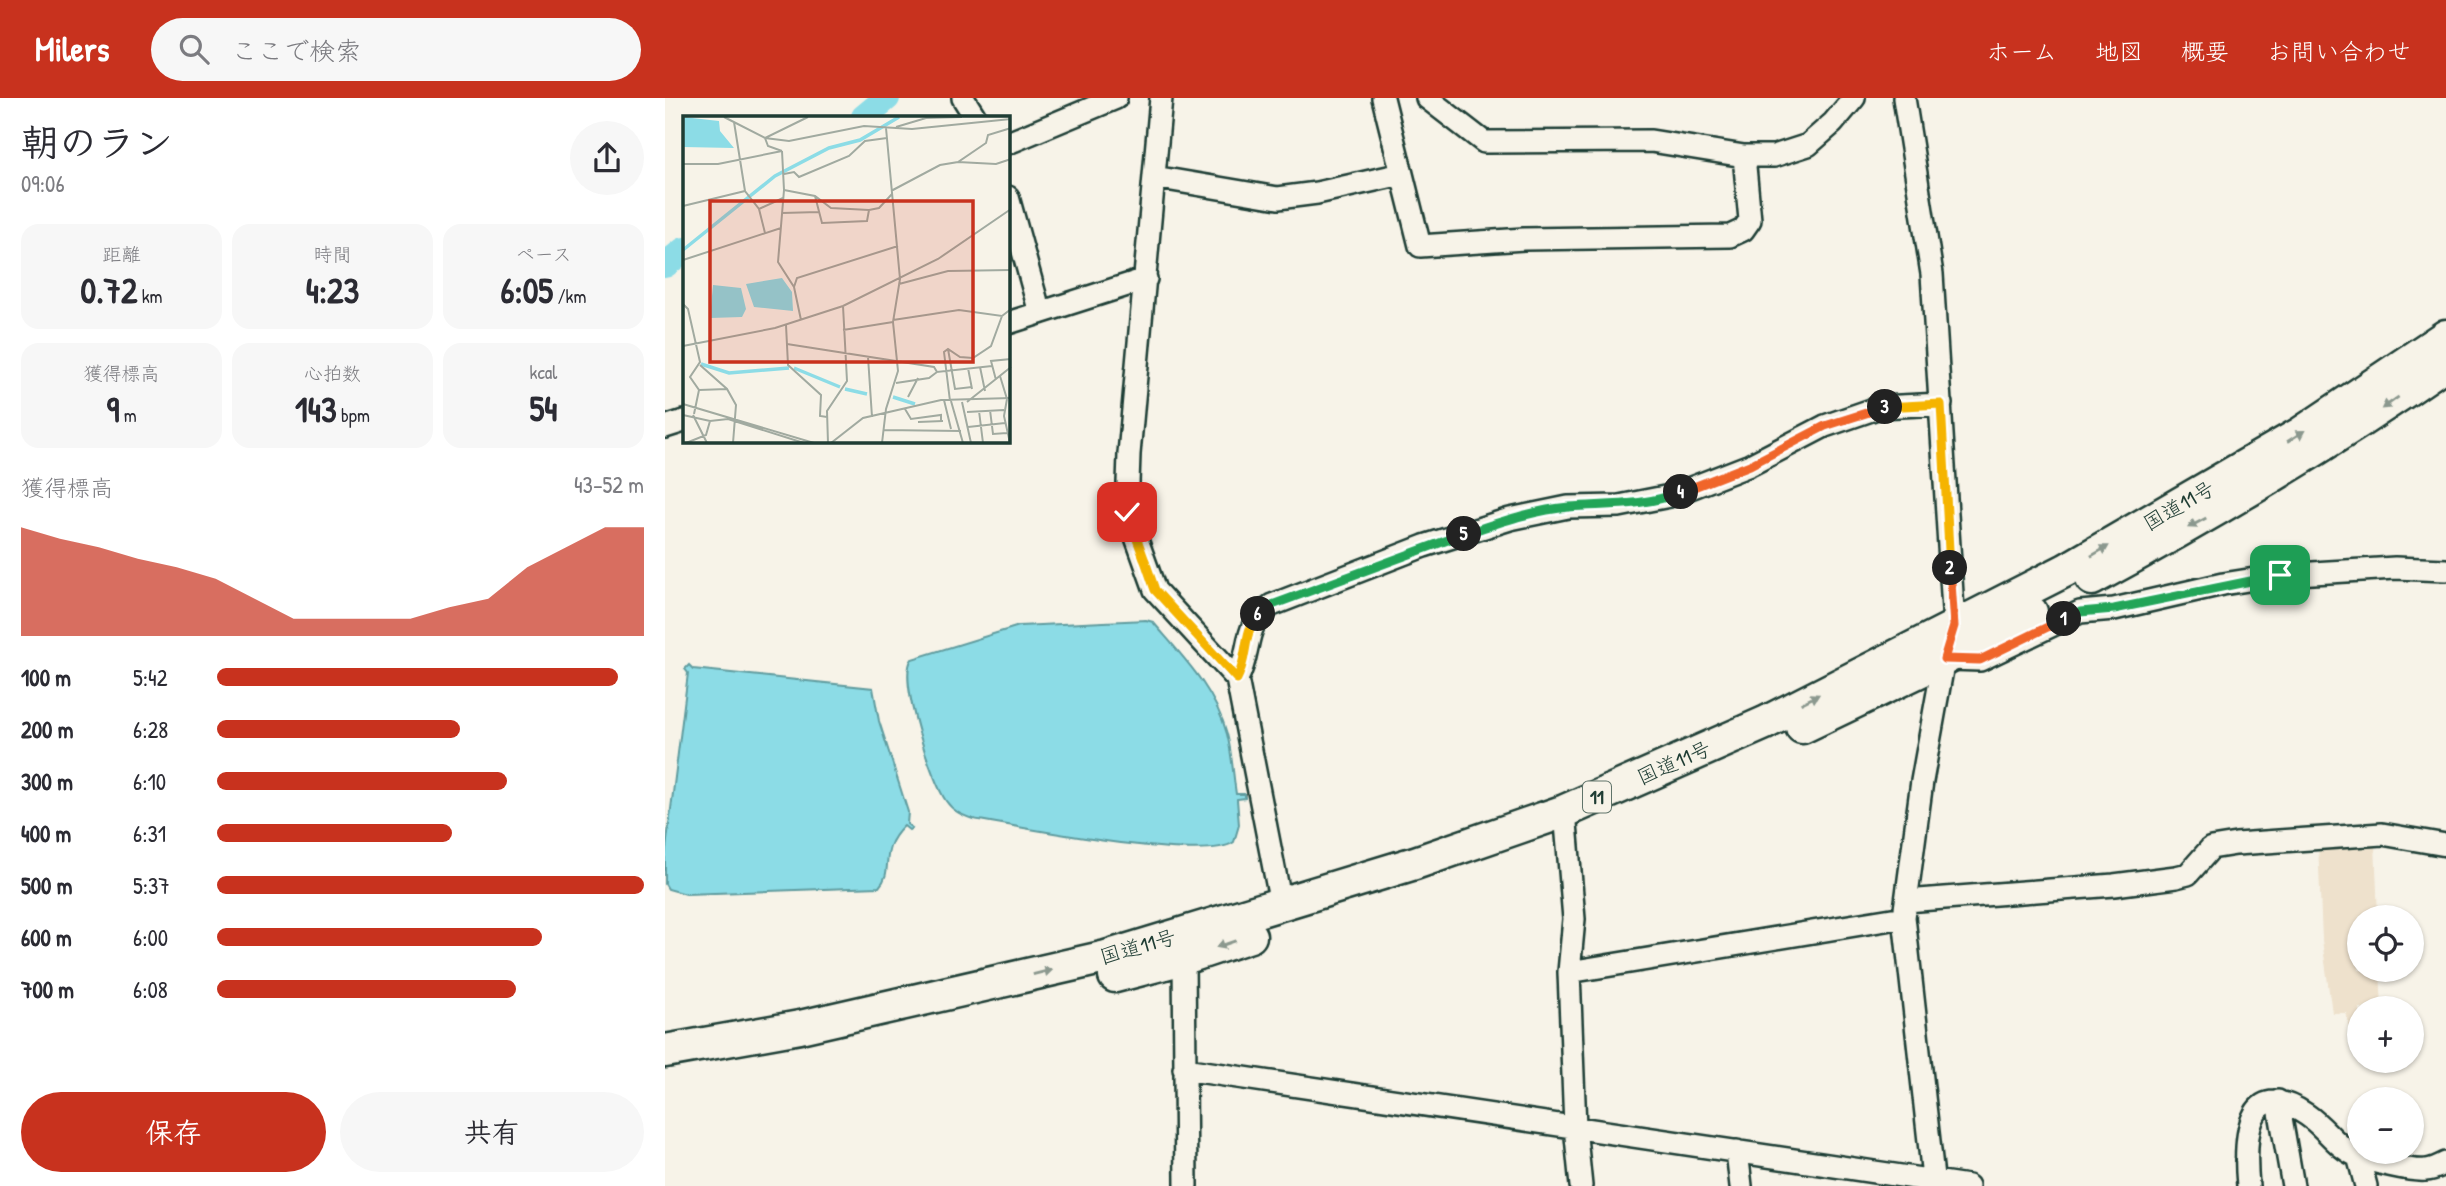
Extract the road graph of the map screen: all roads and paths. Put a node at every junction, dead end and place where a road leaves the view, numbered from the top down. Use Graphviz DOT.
graph roads {
  1 [pos="963,98"];
  2 [pos="1116,98"];
  3 [pos="1161,98"];
  4 [pos="1383,98"];
  5 [pos="1427,98"];
  6 [pos="1854,98"];
  7 [pos="1904,98"];
  8 [pos="974,116"];
  9 [pos="1010,142"];
  10 [pos="1744,156"];
  11 [pos="1402,174"];
  12 [pos="1154,177"];
  13 [pos="1010,204"];
  14 [pos="1146,279"];
  15 [pos="1040,313"];
  16 [pos="1010,322"];
  17 [pos="2446,336"];
  18 [pos="2446,363"];
  19 [pos="1941,404"];
  20 [pos="683,421"];
  21 [pos="665,427"];
  22 [pos="2446,570"];
  23 [pos="1954,626"];
  24 [pos="1944,659"];
  25 [pos="1237,679"];
  26 [pos="1564,819"];
  27 [pos="2446,845"];
  28 [pos="1280,904"];
  29 [pos="1905,909"];
  30 [pos="1181,947"];
  31 [pos="1569,972"];
  32 [pos="665,1051"];
  33 [pos="1184,1069"];
  34 [pos="665,1071"];
  35 [pos="2278,1101"];
  36 [pos="1575,1127"];
  37 [pos="2347,1150"];
  38 [pos="1737,1151"];
  39 [pos="2446,1163"];
  40 [pos="2360,1164"];
  41 [pos="2394,1164"];
  42 [pos="1933,1183"];
  43 [pos="1186,1186"];
  44 [pos="1581,1186"];
  45 [pos="1741,1186"];
  46 [pos="1968,1186"];
  47 [pos="2248,1186"];
  48 [pos="2293,1186"];
  49 [pos="2365,1186"];
  1 -- 8 [label="street"];
  2 -- 9 [label="street"];
  3 -- 12 [label="street"];
  4 -- 11 [label="street"];
  5 -- 10 [label="street"];
  6 -- 10 [label="street"];
  7 -- 19 [label="street"];
  10 -- 11 [label="street"];
  11 -- 12 [label="street"];
  12 -- 14 [label="street"];
  13 -- 15 [label="street"];
  14 -- 15 [label="street"];
  14 -- 25 [label="street"];
  15 -- 16 [label="street"];
  23 -- 17 [label="highway, 国道11号 / 11, one-way"];
  18 -- 24 [label="highway, 国道11号 / 11, one-way"];
  19 -- 23 [label="street"];
  19 -- 25 [label="street"];
  20 -- 21 [label="street"];
  22 -- 24 [label="street"];
  23 -- 24 [label="street"];
  26 -- 23 [label="highway, 国道11号 / 11, one-way"];
  24 -- 26 [label="highway, 国道11号 / 11"];
  24 -- 29 [label="street"];
  25 -- 28 [label="street"];
  26 -- 28 [label="highway, 国道11号 / 11"];
  26 -- 30 [label="highway, 国道11号 / 11, one-way"];
  26 -- 31 [label="street"];
  27 -- 29 [label="street"];
  28 -- 30 [label="highway, 国道11号 / 11"];
  29 -- 31 [label="street"];
  29 -- 42 [label="street"];
  32 -- 30 [label="highway, 国道11号 / 11, one-way"];
  30 -- 33 [label="street"];
  30 -- 34 [label="highway, 国道11号 / 11"];
  31 -- 36 [label="street"];
  33 -- 36 [label="street"];
  33 -- 43 [label="street"];
  35 -- 37 [label="street"];
  35 -- 47 [label="street"];
  35 -- 48 [label="street"];
  36 -- 38 [label="street"];
  36 -- 44 [label="street"];
  38 -- 42 [label="street"];
  38 -- 45 [label="street"];
  39 -- 41 [label="street"];
  40 -- 49 [label="street"];
  42 -- 46 [label="street"];
}
